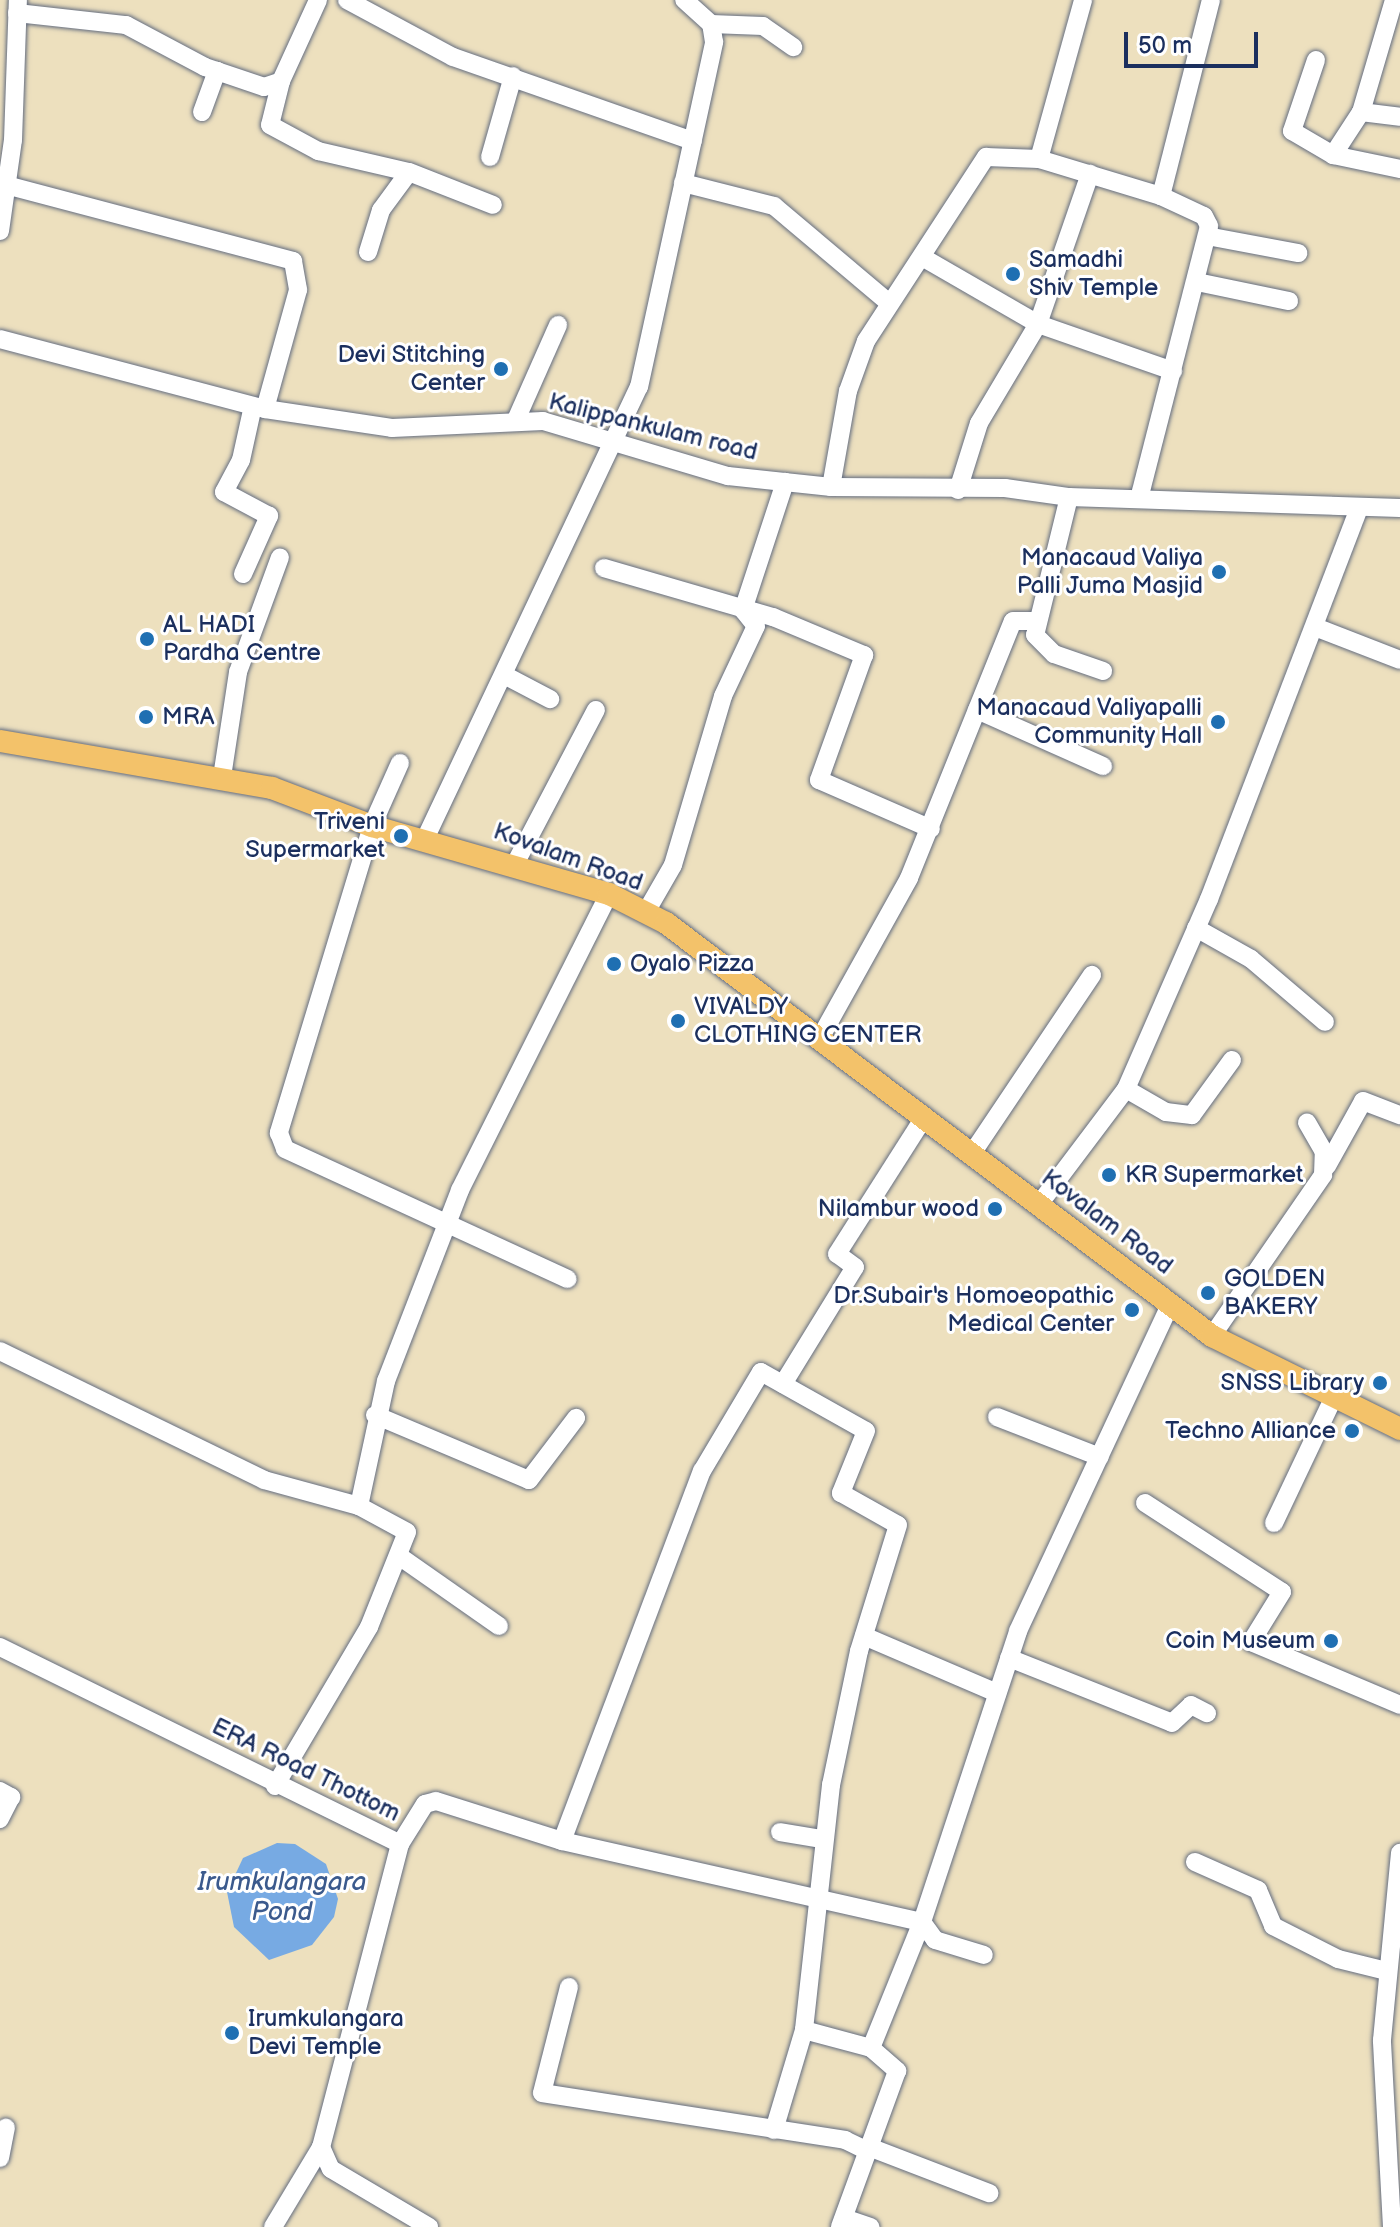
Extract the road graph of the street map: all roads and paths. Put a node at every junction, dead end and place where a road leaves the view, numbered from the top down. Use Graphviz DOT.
graph roads {
  1 [pos="318,0"];
  2 [pos="684,0"];
  3 [pos="1083,0"];
  4 [pos="1211,0"];
  5 [pos="1394,0"];
  6 [pos="359,3"];
  7 [pos="18,7"];
  8 [pos="711,24"];
  9 [pos="793,47"];
  10 [pos="1316,60"];
  11 [pos="217,71"];
  12 [pos="513,76"];
  13 [pos="281,81"];
  14 [pos="202,112"];
  15 [pos="1361,112"];
  16 [pos="1400,117"];
  17 [pos="693,141"];
  18 [pos="1333,155"];
  19 [pos="490,157"];
  20 [pos="1039,159"];
  21 [pos="1400,169"];
  22 [pos="409,172"];
  23 [pos="1090,174"];
  24 [pos="683,183"];
  25 [pos="6,185"];
  26 [pos="1161,196"];
  27 [pos="493,205"];
  28 [pos="0,231"];
  29 [pos="1207,236"];
  30 [pos="368,252"];
  31 [pos="1298,253"];
  32 [pos="922,257"];
  33 [pos="1197,282"];
  34 [pos="1289,301"];
  35 [pos="888,302"];
  36 [pos="1038,324"];
  37 [pos="558,325"];
  38 [pos="0,339"];
  39 [pos="1173,371"];
  40 [pos="259,408"];
  41 [pos="516,420"];
  42 [pos="616,443"];
  43 [pos="785,482"];
  44 [pos="831,487"];
  45 [pos="958,490"];
  46 [pos="1069,497"];
  47 [pos="1139,498"];
  48 [pos="1400,508"];
  49 [pos="1358,510"];
  50 [pos="280,557"];
  51 [pos="604,568"];
  52 [pos="243,574"];
  53 [pos="743,610"];
  54 [pos="1037,621"];
  55 [pos="1315,627"];
  56 [pos="1400,660"];
  57 [pos="1103,671"];
  58 [pos="506,676"];
  59 [pos="550,699"];
  60 [pos="596,710"];
  61 [pos="977,710"];
  62 [pos="0,741"];
  63 [pos="400,763"];
  64 [pos="1103,766"];
  65 [pos="222,777"];
  66 [pos="372,826"];
  67 [pos="931,829"];
  68 [pos="426,837"];
  69 [pos="515,864"];
  70 [pos="609,894"];
  71 [pos="646,912"];
  72 [pos="1196,928"];
  73 [pos="1092,975"];
  74 [pos="1325,1022"];
  75 [pos="819,1040"];
  76 [pos="1232,1060"];
  77 [pos="1126,1089"];
  78 [pos="1400,1115"];
  79 [pos="921,1122"];
  80 [pos="1307,1123"];
  81 [pos="971,1155"];
  82 [pos="1327,1166"];
  83 [pos="1040,1203"];
  84 [pos="452,1223"];
  85 [pos="568,1279"];
  86 [pos="1171,1303"];
  87 [pos="1212,1336"];
  88 [pos="0,1351"];
  89 [pos="783,1384"];
  90 [pos="1333,1399"];
  91 [pos="375,1415"];
  92 [pos="997,1417"];
  93 [pos="576,1418"];
  94 [pos="1400,1429"];
  95 [pos="1100,1457"];
  96 [pos="1145,1503"];
  97 [pos="359,1506"];
  98 [pos="1274,1523"];
  99 [pos="399,1556"];
  100 [pos="499,1626"];
  101 [pos="864,1636"];
  102 [pos="0,1647"];
  103 [pos="1009,1658"];
  104 [pos="997,1693"];
  105 [pos="1400,1705"];
  106 [pos="1207,1713"];
  107 [pos="275,1786"];
  108 [pos="0,1791"];
  109 [pos="0,1819"];
  110 [pos="780,1832"];
  111 [pos="822,1839"];
  112 [pos="562,1841"];
  113 [pos="400,1844"];
  114 [pos="1400,1853"];
  115 [pos="1195,1862"];
  116 [pos="820,1899"];
  117 [pos="922,1922"];
  118 [pos="984,1955"];
  119 [pos="1386,1971"];
  120 [pos="569,1987"];
  121 [pos="1392,1998"];
  122 [pos="804,2030"];
  123 [pos="871,2048"];
  124 [pos="6,2128"];
  125 [pos="774,2130"];
  126 [pos="321,2147"];
  127 [pos="868,2149"];
  128 [pos="0,2158"];
  129 [pos="1394,2161"];
  130 [pos="989,2193"];
  131 [pos="842,2223"];
  132 [pos="273,2227"];
  133 [pos="429,2227"];
  134 [pos="870,2227"];
  135 [pos="1392,2227"];
  1 -- 13 [label="street"];
  2 -- 8 [label="street"];
  3 -- 20 [label="street"];
  4 -- 26 [label="street"];
  5 -- 15 [label="street"];
  6 -- 12 [label="street"];
  7 -- 11 [label="street"];
  7 -- 25 [label="street"];
  8 -- 9 [label="street"];
  8 -- 17 [label="street"];
  10 -- 18 [label="street"];
  11 -- 13 [label="street"];
  11 -- 14 [label="street"];
  12 -- 17 [label="street"];
  12 -- 19 [label="street"];
  13 -- 22 [label="street"];
  15 -- 16 [label="street"];
  15 -- 18 [label="street"];
  17 -- 24 [label="street"];
  18 -- 21 [label="street"];
  20 -- 23 [label="street"];
  20 -- 32 [label="street"];
  22 -- 27 [label="street"];
  22 -- 30 [label="street"];
  23 -- 26 [label="street"];
  23 -- 36 [label="street"];
  24 -- 35 [label="street"];
  24 -- 42 [label="street"];
  25 -- 28 [label="street"];
  25 -- 40 [label="street"];
  26 -- 29 [label="street"];
  29 -- 31 [label="street"];
  29 -- 33 [label="street"];
  32 -- 35 [label="street"];
  32 -- 36 [label="street"];
  33 -- 34 [label="street"];
  33 -- 39 [label="street"];
  35 -- 44 [label="street"];
  36 -- 39 [label="street"];
  36 -- 45 [label="street"];
  37 -- 41 [label="street"];
  38 -- 40 [label="street, Kalippankulam road"];
  39 -- 47 [label="street"];
  40 -- 41 [label="street, Kalippankulam road"];
  40 -- 52 [label="street"];
  41 -- 42 [label="street, Kalippankulam road"];
  42 -- 43 [label="street, Kalippankulam road"];
  42 -- 58 [label="street"];
  43 -- 44 [label="street, Kalippankulam road"];
  43 -- 53 [label="street"];
  44 -- 45 [label="street, Kalippankulam road"];
  45 -- 46 [label="street, Kalippankulam road"];
  46 -- 47 [label="street, Kalippankulam road"];
  46 -- 54 [label="street"];
  47 -- 49 [label="street, Kalippankulam road"];
  48 -- 49 [label="street, Kalippankulam road"];
  49 -- 55 [label="street"];
  50 -- 65 [label="street"];
  51 -- 53 [label="street"];
  53 -- 67 [label="street"];
  53 -- 71 [label="street"];
  54 -- 57 [label="street"];
  54 -- 61 [label="street"];
  55 -- 56 [label="street"];
  55 -- 72 [label="street"];
  58 -- 59 [label="street"];
  58 -- 68 [label="street"];
  60 -- 69 [label="street"];
  61 -- 64 [label="street"];
  61 -- 67 [label="street"];
  62 -- 65 [label="main road, Kovalam Road"];
  63 -- 66 [label="street"];
  65 -- 66 [label="main road, Kovalam Road"];
  66 -- 68 [label="main road, Kovalam Road"];
  66 -- 84 [label="street"];
  67 -- 75 [label="street"];
  68 -- 69 [label="main road, Kovalam Road"];
  69 -- 70 [label="main road, Kovalam Road"];
  70 -- 71 [label="main road, Kovalam Road"];
  70 -- 84 [label="street"];
  71 -- 75 [label="main road, Kovalam Road"];
  72 -- 74 [label="street"];
  72 -- 77 [label="street"];
  73 -- 81 [label="street"];
  75 -- 79 [label="main road, Kovalam Road"];
  76 -- 77 [label="street"];
  77 -- 83 [label="street"];
  78 -- 82 [label="street"];
  79 -- 81 [label="main road, Kovalam Road"];
  79 -- 89 [label="street"];
  80 -- 82 [label="street"];
  81 -- 83 [label="main road, Kovalam Road"];
  82 -- 87 [label="street"];
  83 -- 86 [label="main road, Kovalam Road"];
  84 -- 85 [label="street"];
  84 -- 91 [label="street"];
  86 -- 87 [label="main road, Kovalam Road"];
  86 -- 95 [label="street"];
  87 -- 90 [label="main road, Kovalam Road"];
  88 -- 97 [label="street"];
  89 -- 101 [label="street"];
  89 -- 112 [label="street"];
  90 -- 94 [label="main road, Kovalam Road"];
  90 -- 98 [label="street"];
  91 -- 93 [label="street"];
  91 -- 97 [label="street"];
  92 -- 95 [label="street"];
  95 -- 103 [label="street"];
  96 -- 105 [label="street"];
  97 -- 99 [label="street"];
  99 -- 100 [label="street"];
  99 -- 107 [label="street"];
  101 -- 104 [label="street"];
  101 -- 111 [label="street"];
  102 -- 107 [label="street, ERA Road Thottom"];
  103 -- 104 [label="street"];
  103 -- 106 [label="street"];
  104 -- 117 [label="street"];
  107 -- 113 [label="street, ERA Road Thottom"];
  108 -- 109 [label="street"];
  110 -- 111 [label="street"];
  111 -- 116 [label="street"];
  112 -- 113 [label="street"];
  112 -- 116 [label="street"];
  113 -- 126 [label="street, ERA Road Thottom"];
  114 -- 119 [label="street"];
  115 -- 119 [label="street"];
  116 -- 117 [label="street"];
  116 -- 122 [label="street"];
  117 -- 118 [label="street"];
  117 -- 123 [label="street"];
  119 -- 121 [label="street"];
  120 -- 125 [label="street"];
  121 -- 129 [label="street"];
  122 -- 123 [label="street"];
  122 -- 125 [label="street"];
  123 -- 127 [label="street"];
  124 -- 128 [label="street"];
  125 -- 127 [label="street"];
  126 -- 132 [label="street, ERA Road Thottom"];
  126 -- 133 [label="street"];
  127 -- 130 [label="street"];
  127 -- 131 [label="street"];
  129 -- 135 [label="street"];
  131 -- 134 [label="street"];
}
